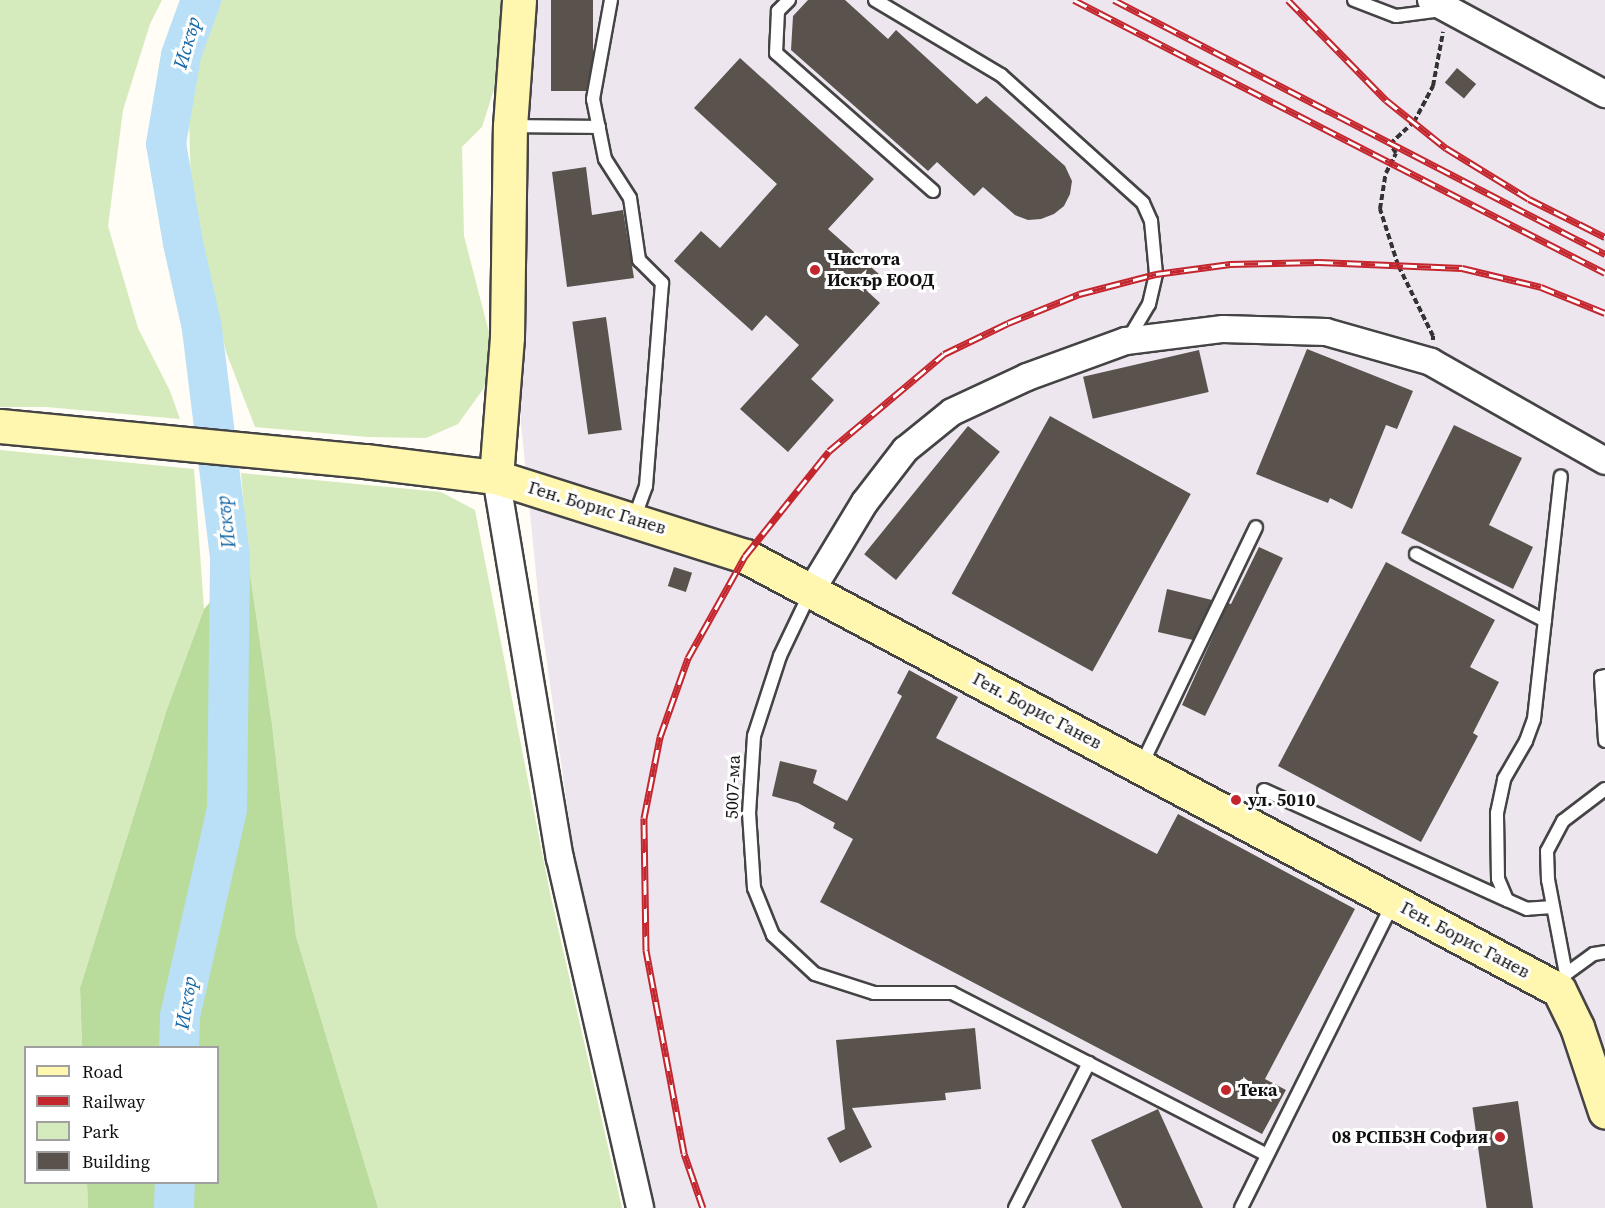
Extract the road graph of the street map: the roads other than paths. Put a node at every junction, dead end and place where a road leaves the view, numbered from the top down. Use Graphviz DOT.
graph roads {
  1 [pos="519,0"];
  2 [pos="612,0"];
  3 [pos="789,0"];
  4 [pos="875,0"];
  5 [pos="1354,0"];
  6 [pos="1439,4"];
  7 [pos="1605,94"];
  8 [pos="510,126"];
  9 [pos="599,127"];
  10 [pos="933,191"];
  11 [pos="1126,341"];
  12 [pos="0,426"];
  13 [pos="1605,461"];
  14 [pos="1561,476"];
  15 [pos="496,477"];
  16 [pos="634,519"];
  17 [pos="1256,527"];
  18 [pos="1416,554"];
  19 [pos="811,591"];
  20 [pos="1545,621"];
  21 [pos="1605,676"];
  22 [pos="1605,741"];
  23 [pos="1140,767"];
  24 [pos="1605,789"];
  25 [pos="1264,790"];
  26 [pos="1507,900"];
  27 [pos="1393,902"];
  28 [pos="1553,908"];
  29 [pos="1605,952"];
  30 [pos="1562,982"];
  31 [pos="1089,1063"];
  32 [pos="1605,1111"];
  33 [pos="1267,1155"];
  34 [pos="640,1208"];
  35 [pos="1015,1208"];
  36 [pos="1241,1208"];
  1 -- 8 [label="street"];
  2 -- 9 [label="lane"];
  3 -- 10 [label="lane"];
  4 -- 11 [label="lane"];
  5 -- 6 [label="lane"];
  6 -- 7 [label="street"];
  8 -- 9 [label="lane"];
  8 -- 15 [label="street"];
  9 -- 16 [label="lane"];
  11 -- 13 [label="street"];
  11 -- 19 [label="street"];
  12 -- 15 [label="street, Ген. Борис Ганев"];
  14 -- 20 [label="lane"];
  15 -- 16 [label="street, Ген. Борис Ганев"];
  15 -- 34 [label="street"];
  16 -- 19 [label="street, Ген. Борис Ганев"];
  17 -- 23 [label="lane"];
  18 -- 20 [label="lane"];
  19 -- 23 [label="street, Ген. Борис Ганев"];
  19 -- 31 [label="lane, 5007-ма"];
  20 -- 26 [label="lane"];
  21 -- 22 [label="lane"];
  23 -- 27 [label="street, Ген. Борис Ганев"];
  24 -- 28 [label="lane"];
  25 -- 26 [label="lane"];
  26 -- 28 [label="lane"];
  27 -- 30 [label="street, Ген. Борис Ганев"];
  27 -- 33 [label="lane"];
  28 -- 30 [label="lane"];
  29 -- 30 [label="lane"];
  30 -- 32 [label="street"];
  31 -- 33 [label="lane"];
  31 -- 35 [label="lane"];
  33 -- 36 [label="lane"];
}
